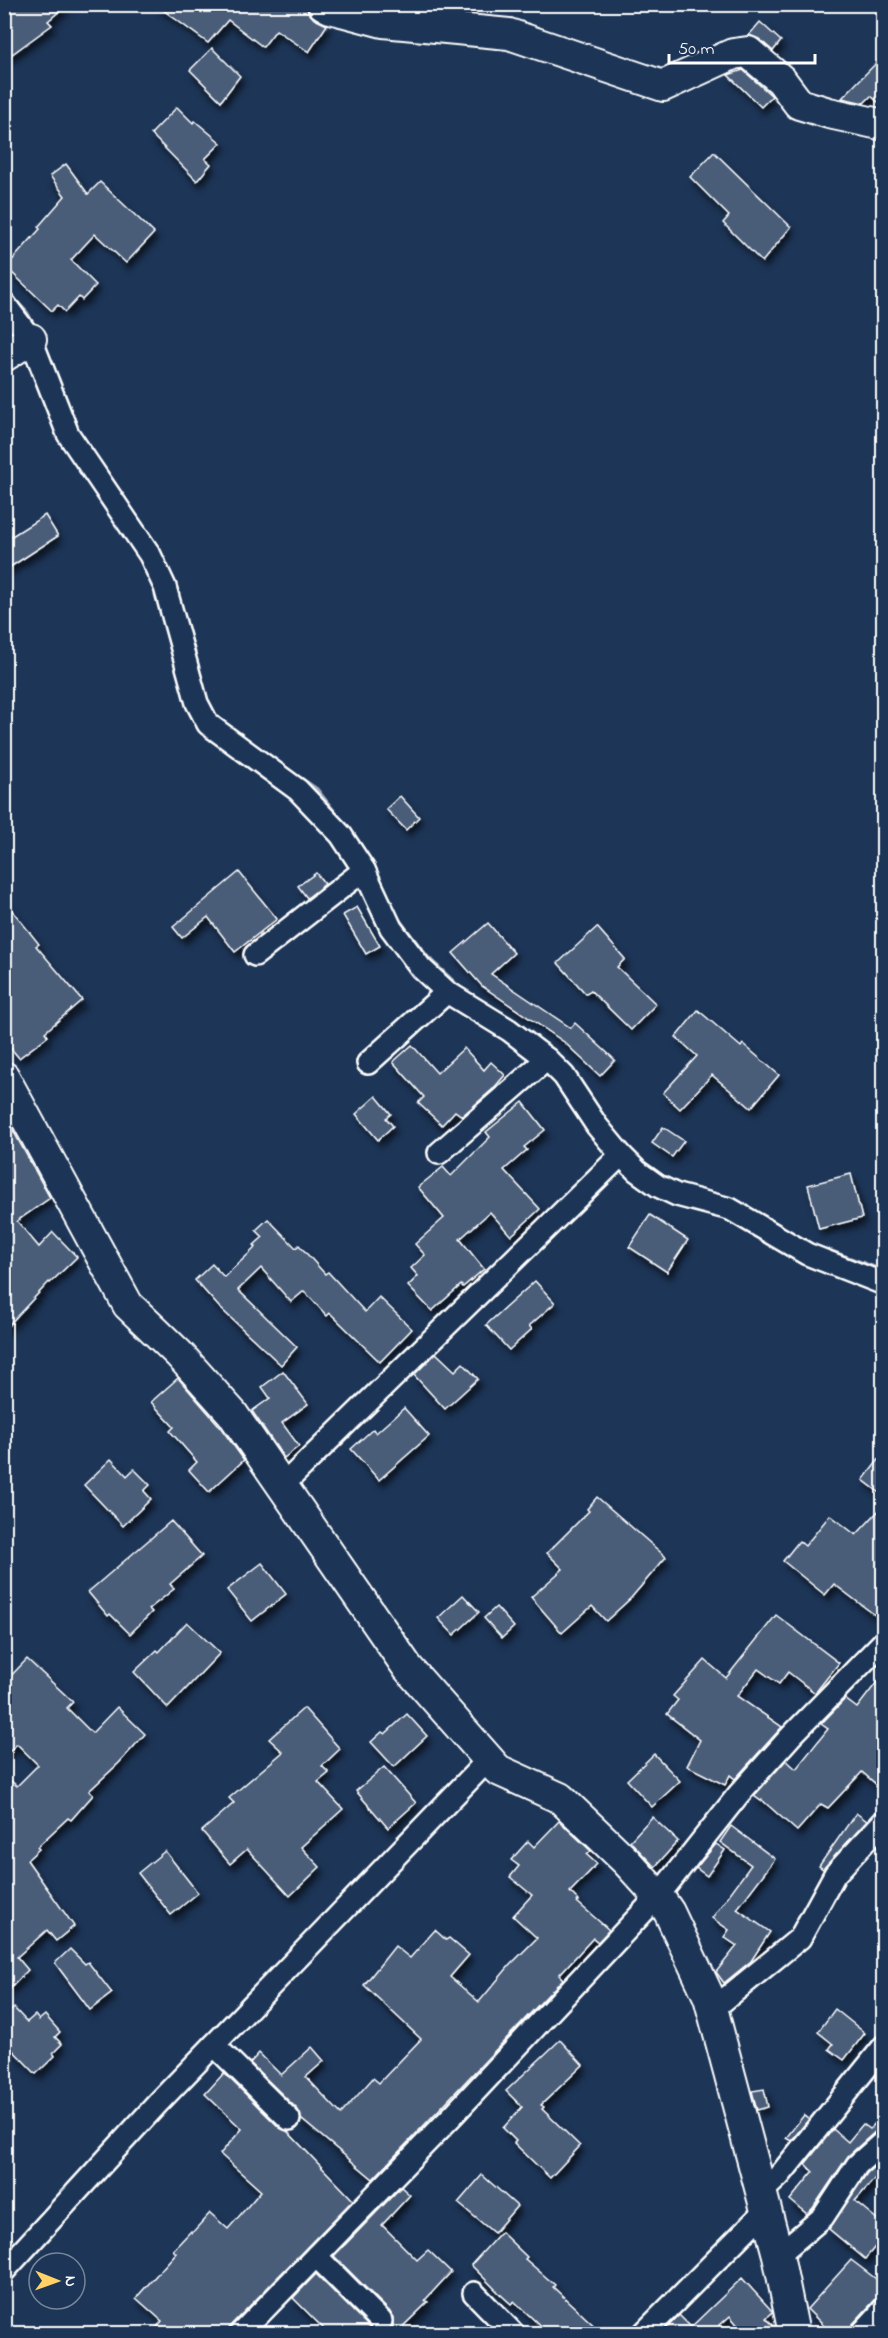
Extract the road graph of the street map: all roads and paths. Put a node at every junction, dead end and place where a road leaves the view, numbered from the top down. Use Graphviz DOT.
graph roads {
  1 [pos="324,4"];
  2 [pos="884,125"];
  3 [pos="4,303"];
  4 [pos="32,339"];
  5 [pos="4,357"];
  6 [pos="364,870"];
  7 [pos="255,955"];
  8 [pos="447,992"];
  9 [pos="547,1059"];
  10 [pos="368,1063"];
  11 [pos="4,1077"];
  12 [pos="439,1153"];
  13 [pos="621,1155"];
  14 [pos="884,1284"];
  15 [pos="281,1487"];
  16 [pos="884,1641"];
  17 [pos="489,1760"];
  18 [pos="884,1821"];
  19 [pos="658,1896"];
  20 [pos="713,2009"];
  21 [pos="214,2045"];
  22 [pos="884,2046"];
  23 [pos="290,2119"];
  24 [pos="884,2141"];
  25 [pos="764,2201"];
  26 [pos="778,2255"];
  27 [pos="316,2256"];
  28 [pos="4,2271"];
  29 [pos="474,2293"];
  30 [pos="884,2309"];
  31 [pos="381,2321"];
  32 [pos="240,2334"];
  33 [pos="514,2334"];
  34 [pos="643,2334"];
  35 [pos="794,2334"];
  36 [pos="861,2334"];
  1 -- 2 [label="street"];
  3 -- 4 [label="street"];
  4 -- 5 [label="street"];
  4 -- 6 [label="street"];
  6 -- 7 [label="street"];
  6 -- 8 [label="street"];
  8 -- 9 [label="street"];
  8 -- 10 [label="street"];
  9 -- 12 [label="street"];
  9 -- 13 [label="street"];
  11 -- 15 [label="street"];
  13 -- 14 [label="street"];
  13 -- 15 [label="street"];
  15 -- 17 [label="street"];
  16 -- 19 [label="street"];
  17 -- 19 [label="street"];
  17 -- 21 [label="street"];
  18 -- 20 [label="street"];
  19 -- 20 [label="street"];
  19 -- 27 [label="street"];
  20 -- 25 [label="street"];
  21 -- 23 [label="street"];
  21 -- 28 [label="street"];
  22 -- 25 [label="street"];
  24 -- 26 [label="street"];
  25 -- 26 [label="street"];
  25 -- 34 [label="street"];
  26 -- 35 [label="street"];
  27 -- 31 [label="street"];
  27 -- 32 [label="street"];
  29 -- 33 [label="street"];
  30 -- 36 [label="street"];
}
